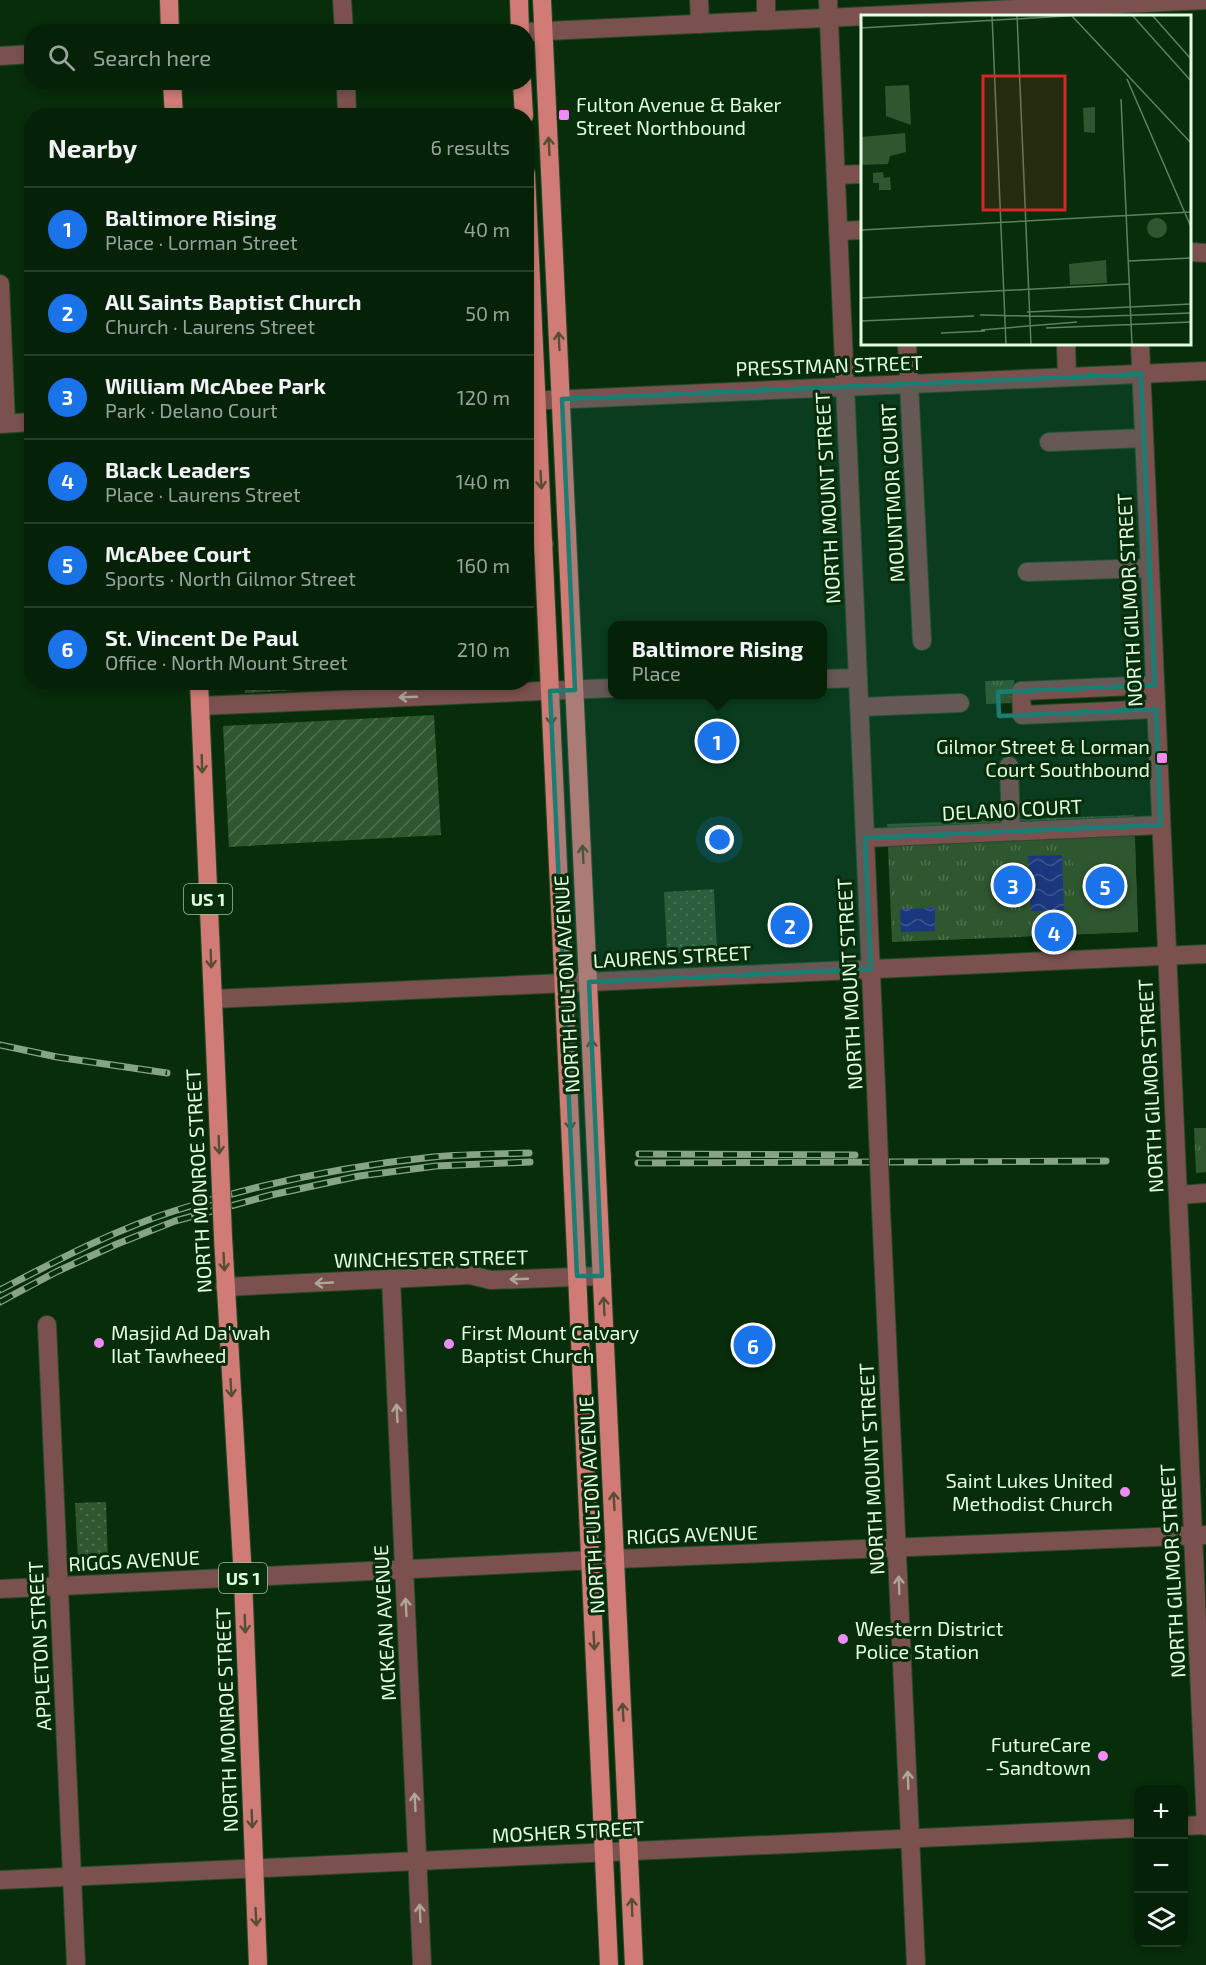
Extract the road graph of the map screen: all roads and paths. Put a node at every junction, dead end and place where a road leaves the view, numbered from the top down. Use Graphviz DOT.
graph roads {
  1 [pos="169,0"];
  2 [pos="342,0"];
  3 [pos="519,0"];
  4 [pos="542,0"];
  5 [pos="699,0"];
  6 [pos="766,0"];
  7 [pos="1206,0"];
  8 [pos="956,6"];
  9 [pos="1125,7"];
  10 [pos="828,9"];
  11 [pos="893,13"];
  12 [pos="766,21"];
  13 [pos="170,24"];
  14 [pos="344,24"];
  15 [pos="520,24"];
  16 [pos="700,24"];
  17 [pos="535,31"];
  18 [pos="24,54"];
  19 [pos="0,56"];
  20 [pos="172,90"];
  21 [pos="346,90"];
  22 [pos="522,90"];
  23 [pos="174,108"];
  24 [pos="347,108"];
  25 [pos="524,108"];
  26 [pos="861,174"];
  27 [pos="836,175"];
  28 [pos="861,230"];
  29 [pos="838,231"];
  30 [pos="1191,252"];
  31 [pos="1206,253"];
  32 [pos="0,284"];
  33 [pos="907,345"];
  34 [pos="1066,345"];
  35 [pos="1140,345"];
  36 [pos="1206,371"];
  37 [pos="1141,374"];
  38 [pos="1067,377"];
  39 [pos="909,384"];
  40 [pos="845,387"];
  41 [pos="562,399"];
  42 [pos="534,400"];
  43 [pos="24,422"];
  44 [pos="3,423"];
  45 [pos="1144,438"];
  46 [pos="1049,442"];
  47 [pos="534,497"];
  48 [pos="535,545"];
  49 [pos="1150,568"];
  50 [pos="1027,572"];
  51 [pos="922,641"];
  52 [pos="858,678"];
  53 [pos="827,679"];
  54 [pos="1155,685"];
  55 [pos="608,688"];
  56 [pos="199,690"];
  57 [pos="575,690"];
  58 [pos="550,691"];
  59 [pos="960,703"];
  60 [pos="200,706"];
  61 [pos="859,707"];
  62 [pos="1156,709"];
  63 [pos="1009,766"];
  64 [pos="1161,825"];
  65 [pos="1011,831"];
  66 [pos="865,838"];
  67 [pos="1206,954"];
  68 [pos="1167,956"];
  69 [pos="871,969"];
  70 [pos="589,982"];
  71 [pos="564,983"];
  72 [pos="213,999"];
  73 [pos="1206,1193"];
  74 [pos="1178,1194"];
  75 [pos="577,1276"];
  76 [pos="602,1276"];
  77 [pos="391,1279"];
  78 [pos="225,1287"];
  79 [pos="47,1325"];
  80 [pos="1199,1535"];
  81 [pos="898,1548"];
  82 [pos="616,1559"];
  83 [pos="590,1562"];
  84 [pos="404,1570"];
  85 [pos="243,1578"];
  86 [pos="59,1587"];
  87 [pos="0,1589"];
  88 [pos="1188,1826"];
  89 [pos="1206,1826"];
  90 [pos="1134,1828"];
  91 [pos="910,1838"];
  92 [pos="630,1851"];
  93 [pos="604,1852"];
  94 [pos="417,1861"];
  95 [pos="254,1868"];
  96 [pos="72,1876"];
  97 [pos="0,1880"];
  98 [pos="76,1965"];
  99 [pos="258,1965"];
  100 [pos="422,1965"];
  101 [pos="609,1965"];
  102 [pos="634,1965"];
  103 [pos="916,1965"];
  1 -- 13 [label="main road"];
  2 -- 14 [label="street"];
  3 -- 15 [label="main road"];
  4 -- 17 [label="main road, NORTH FULTON AVENUE"];
  5 -- 16 [label="street"];
  6 -- 12 [label="street"];
  7 -- 9 [label="street"];
  8 -- 9 [label="street"];
  8 -- 11 [label="street"];
  10 -- 11 [label="street"];
  10 -- 12 [label="street"];
  10 -- 27 [label="street, NORTH MOUNT STREET"];
  12 -- 16 [label="street"];
  16 -- 17 [label="street"];
  41 -- 17 [label="main road, NORTH FULTON AVENUE, one-way"];
  18 -- 19 [label="street"];
  20 -- 23 [label="main road"];
  21 -- 24 [label="street"];
  22 -- 25 [label="main road"];
  26 -- 27 [label="street"];
  27 -- 29 [label="street, NORTH MOUNT STREET"];
  28 -- 29 [label="street"];
  29 -- 40 [label="street, NORTH MOUNT STREET"];
  30 -- 31 [label="street"];
  32 -- 44 [label="street"];
  33 -- 39 [label="street, MOUNTMOR COURT"];
  34 -- 38 [label="street"];
  35 -- 37 [label="street, NORTH GILMOR STREET"];
  36 -- 37 [label="street, PRESSTMAN STREET"];
  37 -- 38 [label="street, PRESSTMAN STREET"];
  37 -- 45 [label="street, NORTH GILMOR STREET"];
  38 -- 39 [label="street, PRESSTMAN STREET"];
  39 -- 40 [label="street, PRESSTMAN STREET"];
  39 -- 51 [label="street, MOUNTMOR COURT"];
  40 -- 41 [label="street, PRESSTMAN STREET"];
  40 -- 52 [label="street, NORTH MOUNT STREET"];
  41 -- 42 [label="street, PRESSTMAN STREET"];
  41 -- 57 [label="main road, NORTH FULTON AVENUE"];
  43 -- 44 [label="street"];
  45 -- 46 [label="street"];
  45 -- 49 [label="street, NORTH GILMOR STREET"];
  47 -- 48 [label="main road, NORTH FULTON AVENUE, one-way"];
  48 -- 58 [label="main road, NORTH FULTON AVENUE"];
  49 -- 50 [label="street"];
  49 -- 54 [label="street, NORTH GILMOR STREET"];
  52 -- 53 [label="street"];
  52 -- 61 [label="street, NORTH MOUNT STREET"];
  54 -- 62 [label="street, NORTH GILMOR STREET"];
  54 -- 62 [label="street"];
  55 -- 57 [label="street"];
  56 -- 60 [label="main road, NORTH MONROE STREET / US 1"];
  57 -- 58 [label="street"];
  70 -- 57 [label="main road, NORTH FULTON AVENUE, one-way"];
  58 -- 60 [label="street, one-way"];
  58 -- 71 [label="main road, NORTH FULTON AVENUE, one-way"];
  59 -- 61 [label="street"];
  60 -- 72 [label="main road, NORTH MONROE STREET / US 1, one-way"];
  61 -- 66 [label="street, NORTH MOUNT STREET"];
  62 -- 64 [label="street, NORTH GILMOR STREET"];
  63 -- 65 [label="street"];
  64 -- 65 [label="street, DELANO COURT"];
  64 -- 68 [label="street, NORTH GILMOR STREET"];
  65 -- 66 [label="street, DELANO COURT"];
  66 -- 69 [label="street, NORTH MOUNT STREET"];
  67 -- 68 [label="street, LAURENS STREET"];
  68 -- 69 [label="street, LAURENS STREET"];
  68 -- 74 [label="street, NORTH GILMOR STREET"];
  69 -- 70 [label="street, LAURENS STREET"];
  69 -- 81 [label="street, NORTH MOUNT STREET, bridge"];
  70 -- 71 [label="street, LAURENS STREET"];
  76 -- 70 [label="main road, NORTH FULTON AVENUE, one-way"];
  71 -- 72 [label="street, LAURENS STREET"];
  71 -- 75 [label="main road, NORTH FULTON AVENUE, one-way"];
  72 -- 78 [label="main road, NORTH MONROE STREET / US 1, one-way, bridge"];
  73 -- 74 [label="street"];
  74 -- 80 [label="street, NORTH GILMOR STREET"];
  75 -- 76 [label="street, WINCHESTER STREET"];
  75 -- 77 [label="street, WINCHESTER STREET, one-way"];
  75 -- 83 [label="main road, NORTH FULTON AVENUE"];
  82 -- 76 [label="main road, NORTH FULTON AVENUE, one-way"];
  77 -- 78 [label="street, WINCHESTER STREET, one-way"];
  84 -- 77 [label="street, MCKEAN AVENUE, one-way"];
  78 -- 85 [label="main road, NORTH MONROE STREET / US 1, one-way"];
  79 -- 86 [label="street, APPLETON STREET"];
  80 -- 81 [label="street, RIGGS AVENUE"];
  80 -- 89 [label="street, NORTH GILMOR STREET"];
  81 -- 82 [label="street, RIGGS AVENUE"];
  91 -- 81 [label="street, NORTH MOUNT STREET, one-way"];
  82 -- 83 [label="street, RIGGS AVENUE"];
  92 -- 82 [label="main road, NORTH FULTON AVENUE, one-way"];
  83 -- 84 [label="street, RIGGS AVENUE"];
  83 -- 93 [label="main road, NORTH FULTON AVENUE, one-way"];
  84 -- 85 [label="street, RIGGS AVENUE"];
  94 -- 84 [label="street, MCKEAN AVENUE, one-way"];
  85 -- 86 [label="street, RIGGS AVENUE"];
  85 -- 95 [label="main road, NORTH MONROE STREET / US 1, one-way"];
  86 -- 87 [label="street, RIGGS AVENUE"];
  86 -- 96 [label="street, APPLETON STREET"];
  88 -- 89 [label="street"];
  90 -- 91 [label="street, MOSHER STREET"];
  91 -- 92 [label="street, MOSHER STREET"];
  91 -- 103 [label="street, NORTH MOUNT STREET"];
  92 -- 93 [label="street, MOSHER STREET"];
  102 -- 92 [label="main road, NORTH FULTON AVENUE, one-way"];
  93 -- 94 [label="street, MOSHER STREET"];
  93 -- 101 [label="main road, NORTH FULTON AVENUE"];
  94 -- 95 [label="street, MOSHER STREET"];
  100 -- 94 [label="street, MCKEAN AVENUE, one-way"];
  95 -- 96 [label="street, MOSHER STREET"];
  95 -- 99 [label="main road, NORTH MONROE STREET / US 1, one-way"];
  96 -- 97 [label="street, MOSHER STREET"];
  96 -- 98 [label="street, APPLETON STREET"];
}
